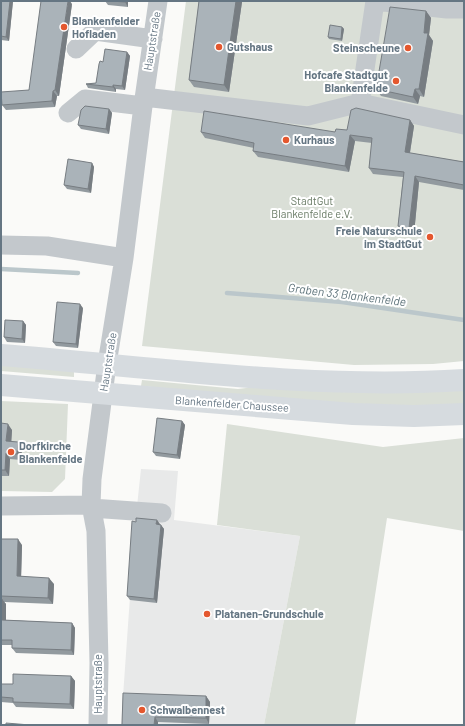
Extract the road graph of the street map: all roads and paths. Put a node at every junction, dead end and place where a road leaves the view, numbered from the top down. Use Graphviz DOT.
graph roads {
  1 [pos="158,1"];
  2 [pos="375,1"];
  3 [pos="464,9"];
  4 [pos="153,39"];
  5 [pos="76,49"];
  6 [pos="143,102"];
  7 [pos="360,103"];
  8 [pos="68,113"];
  9 [pos="464,125"];
  10 [pos="1,244"];
  11 [pos="124,258"];
  12 [pos="1,355"];
  13 [pos="107,364"];
  14 [pos="464,380"];
  15 [pos="1,385"];
  16 [pos="103,393"];
  17 [pos="464,414"];
  18 [pos="1,506"];
  19 [pos="91,506"];
  20 [pos="162,513"];
  21 [pos="98,725"];
  1 -- 4 [label="street, Hauptstraße"];
  2 -- 3 [label="street"];
  2 -- 7 [label="street"];
  4 -- 5 [label="street"];
  4 -- 6 [label="street, Hauptstraße"];
  6 -- 7 [label="street"];
  6 -- 8 [label="street"];
  6 -- 11 [label="street, Hauptstraße"];
  7 -- 9 [label="street"];
  10 -- 11 [label="street"];
  11 -- 13 [label="street, Hauptstraße"];
  12 -- 13 [label="main road"];
  13 -- 14 [label="main road"];
  13 -- 16 [label="street, Hauptstraße"];
  15 -- 16 [label="main road, Blankenfelder Chaussee"];
  16 -- 17 [label="main road, Blankenfelder Chaussee"];
  16 -- 19 [label="street, Hauptstraße"];
  18 -- 19 [label="street"];
  19 -- 20 [label="street"];
  19 -- 21 [label="street, Hauptstraße"];
}
